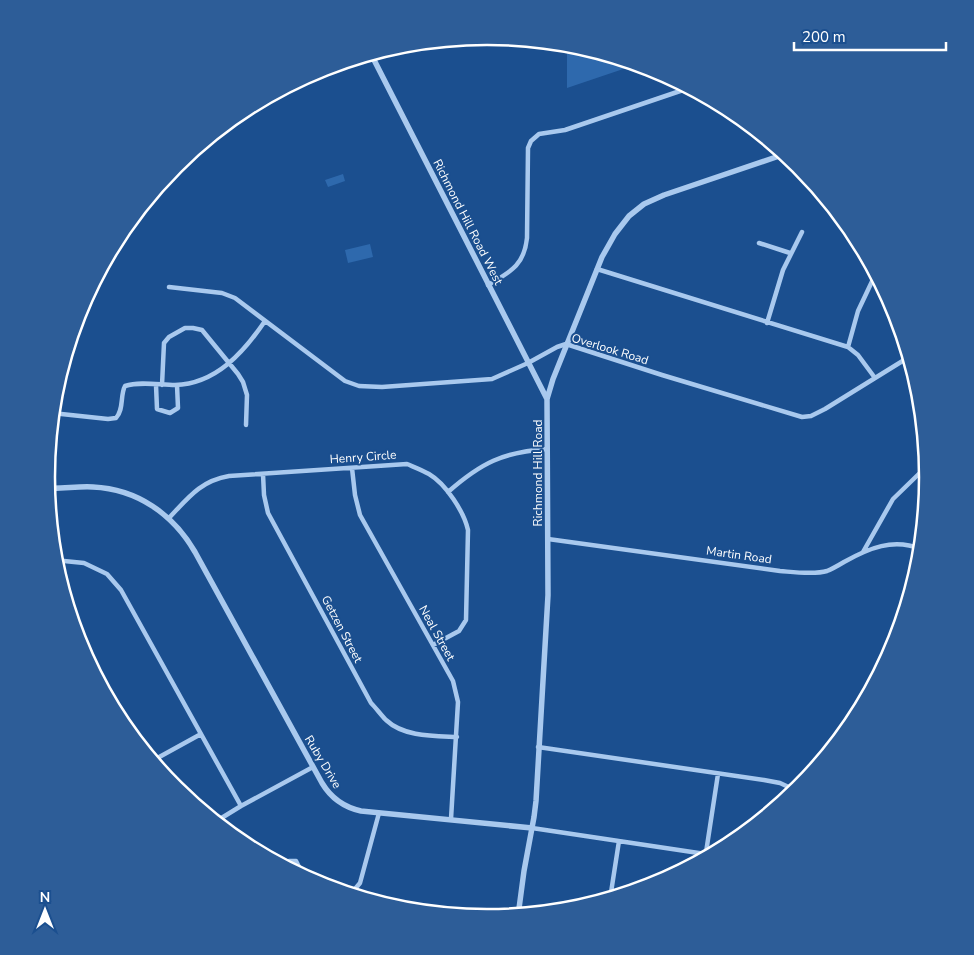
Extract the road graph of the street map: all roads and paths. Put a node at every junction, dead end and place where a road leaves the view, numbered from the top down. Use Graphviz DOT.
graph roads {
  1 [pos="374,60"];
  2 [pos="680,91"];
  3 [pos="777,157"];
  4 [pos="802,232"];
  5 [pos="759,243"];
  6 [pos="790,254"];
  7 [pos="597,269"];
  8 [pos="872,281"];
  9 [pos="488,285"];
  10 [pos="169,287"];
  11 [pos="265,321"];
  12 [pos="767,323"];
  13 [pos="566,344"];
  14 [pos="848,347"];
  15 [pos="903,360"];
  16 [pos="229,363"];
  17 [pos="528,363"];
  18 [pos="875,378"];
  19 [pos="156,385"];
  20 [pos="162,385"];
  21 [pos="177,385"];
  22 [pos="547,399"];
  23 [pos="59,414"];
  24 [pos="246,425"];
  25 [pos="547,449"];
  26 [pos="352,468"];
  27 [pos="920,473"];
  28 [pos="263,474"];
  29 [pos="55,488"];
  30 [pos="448,492"];
  31 [pos="169,518"];
  32 [pos="548,539"];
  33 [pos="914,547"];
  34 [pos="863,552"];
  35 [pos="63,561"];
  36 [pos="433,645"];
  37 [pos="201,734"];
  38 [pos="457,737"];
  39 [pos="538,747"];
  40 [pos="158,758"];
  41 [pos="313,768"];
  42 [pos="718,774"];
  43 [pos="788,787"];
  44 [pos="241,806"];
  45 [pos="379,813"];
  46 [pos="221,818"];
  47 [pos="451,820"];
  48 [pos="532,828"];
  49 [pos="619,841"];
  50 [pos="709,848"];
  51 [pos="698,854"];
  52 [pos="290,862"];
  53 [pos="300,867"];
  54 [pos="355,889"];
  55 [pos="611,891"];
  56 [pos="519,909"];
  1 -- 9 [label="street, Richmond Hill Road West"];
  2 -- 9 [label="street"];
  3 -- 7 [label="street, Richmond Hill Road"];
  4 -- 6 [label="street"];
  5 -- 6 [label="street"];
  6 -- 12 [label="street"];
  7 -- 12 [label="street"];
  7 -- 13 [label="street, Richmond Hill Road"];
  8 -- 14 [label="street"];
  9 -- 17 [label="street, Richmond Hill Road West"];
  10 -- 11 [label="street, Overlook Road"];
  11 -- 16 [label="street"];
  11 -- 17 [label="street, Overlook Road"];
  12 -- 14 [label="street"];
  13 -- 17 [label="street, Overlook Road"];
  13 -- 18 [label="street, Overlook Road"];
  13 -- 22 [label="street, Richmond Hill Road"];
  14 -- 18 [label="street"];
  15 -- 18 [label="street, Overlook Road"];
  16 -- 20 [label="street"];
  16 -- 21 [label="street"];
  16 -- 24 [label="street"];
  17 -- 22 [label="street, Richmond Hill Road West"];
  19 -- 20 [label="street"];
  19 -- 21 [label="street"];
  19 -- 23 [label="street"];
  20 -- 21 [label="street"];
  22 -- 25 [label="street, Richmond Hill Road"];
  25 -- 30 [label="street"];
  25 -- 32 [label="street, Richmond Hill Road"];
  26 -- 28 [label="street, Henry Circle"];
  26 -- 30 [label="street, Henry Circle"];
  26 -- 36 [label="street, Neal Street"];
  27 -- 34 [label="street"];
  28 -- 31 [label="street, Henry Circle"];
  28 -- 38 [label="street, Getzen Street"];
  29 -- 31 [label="street, Ruby Drive"];
  30 -- 36 [label="street, Henry Circle"];
  31 -- 41 [label="street, Ruby Drive"];
  32 -- 34 [label="street, Martin Road"];
  32 -- 39 [label="street, Richmond Hill Road"];
  33 -- 34 [label="street, Martin Road"];
  35 -- 37 [label="street"];
  36 -- 38 [label="street, Neal Street"];
  37 -- 40 [label="street"];
  37 -- 44 [label="street"];
  38 -- 47 [label="street, Neal Street"];
  39 -- 42 [label="street"];
  39 -- 48 [label="street, Richmond Hill Road"];
  41 -- 44 [label="street"];
  41 -- 45 [label="street, Ruby Drive"];
  42 -- 43 [label="street"];
  42 -- 50 [label="street"];
  44 -- 46 [label="street"];
  45 -- 47 [label="street, Ruby Drive"];
  45 -- 54 [label="street"];
  47 -- 48 [label="street, Ruby Drive"];
  48 -- 49 [label="street, Ruby Drive"];
  48 -- 56 [label="street, Richmond Hill Road"];
  49 -- 51 [label="street, Ruby Drive"];
  49 -- 55 [label="street"];
  52 -- 53 [label="street"];
}
